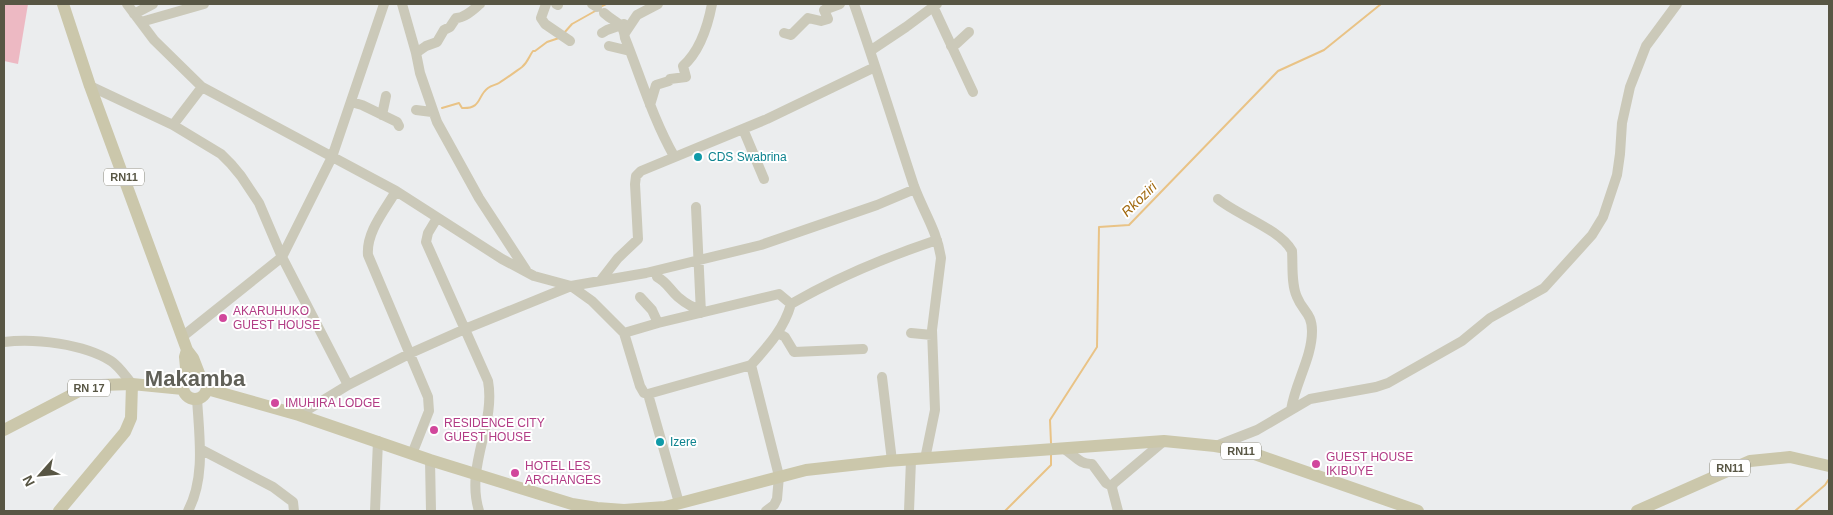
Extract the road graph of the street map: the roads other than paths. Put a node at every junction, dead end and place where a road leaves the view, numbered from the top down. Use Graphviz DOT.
graph roads {
  1 [pos="63,4"];
  2 [pos="127,4"];
  3 [pos="153,4"];
  4 [pos="204,4"];
  5 [pos="384,4"];
  6 [pos="402,4"];
  7 [pos="480,4"];
  8 [pos="546,4"];
  9 [pos="658,4"];
  10 [pos="712,4"];
  11 [pos="840,4"];
  12 [pos="854,4"];
  13 [pos="1677,4"];
  14 [pos="934,5"];
  15 [pos="598,8"];
  16 [pos="137,18"];
  17 [pos="626,27"];
  18 [pos="969,32"];
  19 [pos="602,33"];
  20 [pos="784,33"];
  21 [pos="570,41"];
  22 [pos="609,46"];
  23 [pos="951,46"];
  24 [pos="630,51"];
  25 [pos="870,51"];
  26 [pos="416,53"];
  27 [pos="875,66"];
  28 [pos="656,85"];
  29 [pos="90,86"];
  30 [pos="643,86"];
  31 [pos="202,87"];
  32 [pos="973,92"];
  33 [pos="386,96"];
  34 [pos="351,102"];
  35 [pos="650,105"];
  36 [pos="416,110"];
  37 [pos="432,112"];
  38 [pos="382,115"];
  39 [pos="173,125"];
  40 [pos="399,126"];
  41 [pos="743,129"];
  42 [pos="674,156"];
  43 [pos="332,157"];
  44 [pos="764,180"];
  45 [pos="915,188"];
  46 [pos="396,191"];
  47 [pos="1218,199"];
  48 [pos="696,207"];
  49 [pos="437,218"];
  50 [pos="937,240"];
  51 [pos="282,257"];
  52 [pos="699,259"];
  53 [pos="527,272"];
  54 [pos="657,277"];
  55 [pos="601,280"];
  56 [pos="571,286"];
  57 [pos="640,297"];
  58 [pos="791,304"];
  59 [pos="702,312"];
  60 [pos="658,323"];
  61 [pos="465,329"];
  62 [pos="624,333"];
  63 [pos="778,333"];
  64 [pos="911,333"];
  65 [pos="932,335"];
  66 [pos="182,337"];
  67 [pos="4,342"];
  68 [pos="863,349"];
  69 [pos="186,350"];
  70 [pos="411,353"];
  71 [pos="751,365"];
  72 [pos="200,376"];
  73 [pos="882,377"];
  74 [pos="185,383"];
  75 [pos="132,384"];
  76 [pos="348,385"];
  77 [pos="206,389"];
  78 [pos="648,394"];
  79 [pos="197,398"];
  80 [pos="1291,410"];
  81 [pos="299,415"];
  82 [pos="4,430"];
  83 [pos="378,442"];
  84 [pos="1164,442"];
  85 [pos="1215,446"];
  86 [pos="1058,448"];
  87 [pos="200,449"];
  88 [pos="412,454"];
  89 [pos="925,459"];
  90 [pos="430,460"];
  91 [pos="911,460"];
  92 [pos="892,461"];
  93 [pos="1829,466"];
  94 [pos="474,474"];
  95 [pos="779,476"];
  96 [pos="1112,486"];
  97 [pos="679,503"];
  98 [pos="665,509"];
  99 [pos="596,510"];
  100 [pos="59,511"];
  101 [pos="188,511"];
  102 [pos="294,511"];
  103 [pos="375,511"];
  104 [pos="431,511"];
  105 [pos="479,511"];
  106 [pos="766,511"];
  107 [pos="909,511"];
  108 [pos="1118,511"];
  109 [pos="1418,511"];
  110 [pos="1637,511"];
  1 -- 29 [label="main road, RN11"];
  2 -- 16 [label="street"];
  3 -- 16 [label="street"];
  4 -- 16 [label="street"];
  5 -- 34 [label="street"];
  6 -- 26 [label="street"];
  7 -- 26 [label="street"];
  8 -- 21 [label="street"];
  9 -- 17 [label="street"];
  10 -- 28 [label="street"];
  11 -- 20 [label="street"];
  12 -- 25 [label="street"];
  13 -- 80 [label="street"];
  14 -- 23 [label="street"];
  14 -- 25 [label="street"];
  15 -- 17 [label="street"];
  16 -- 31 [label="street"];
  17 -- 19 [label="street"];
  17 -- 24 [label="street"];
  18 -- 23 [label="street"];
  22 -- 24 [label="street"];
  23 -- 32 [label="street"];
  24 -- 30 [label="street"];
  25 -- 27 [label="street"];
  26 -- 37 [label="street"];
  27 -- 41 [label="street"];
  27 -- 45 [label="street"];
  28 -- 30 [label="street"];
  28 -- 35 [label="street"];
  29 -- 39 [label="street"];
  29 -- 66 [label="main road, RN11"];
  30 -- 35 [label="street"];
  31 -- 39 [label="street"];
  31 -- 43 [label="street"];
  33 -- 38 [label="street"];
  34 -- 38 [label="street"];
  34 -- 43 [label="street"];
  35 -- 42 [label="street"];
  36 -- 37 [label="street"];
  37 -- 53 [label="street"];
  38 -- 40 [label="street"];
  39 -- 51 [label="street"];
  41 -- 42 [label="street"];
  41 -- 44 [label="street"];
  42 -- 55 [label="street"];
  43 -- 46 [label="street"];
  43 -- 51 [label="street"];
  45 -- 50 [label="street"];
  45 -- 52 [label="street"];
  46 -- 49 [label="street"];
  46 -- 70 [label="street"];
  47 -- 80 [label="street"];
  48 -- 52 [label="street"];
  49 -- 53 [label="street"];
  49 -- 61 [label="street"];
  50 -- 58 [label="street"];
  50 -- 65 [label="street"];
  51 -- 66 [label="street"];
  51 -- 76 [label="street"];
  52 -- 55 [label="street"];
  52 -- 59 [label="street"];
  53 -- 56 [label="street"];
  54 -- 59 [label="street"];
  55 -- 56 [label="street"];
  56 -- 61 [label="street"];
  56 -- 62 [label="street"];
  57 -- 60 [label="street"];
  58 -- 59 [label="street"];
  58 -- 63 [label="street"];
  59 -- 60 [label="street"];
  60 -- 62 [label="street"];
  61 -- 70 [label="street"];
  61 -- 94 [label="street"];
  62 -- 78 [label="street"];
  63 -- 68 [label="street"];
  63 -- 71 [label="street"];
  64 -- 65 [label="street"];
  65 -- 89 [label="street"];
  66 -- 69 [label="main road, RN11"];
  67 -- 75 [label="street"];
  69 -- 72 [label="main road, RN11"];
  69 -- 74 [label="main road, RN11"];
  70 -- 76 [label="street"];
  70 -- 88 [label="street"];
  71 -- 78 [label="street"];
  71 -- 95 [label="street"];
  72 -- 74 [label="main road"];
  72 -- 77 [label="main road, RN11"];
  73 -- 92 [label="street"];
  74 -- 75 [label="main road, RN 17"];
  74 -- 79 [label="main road"];
  75 -- 82 [label="main road, RN 17"];
  75 -- 100 [label="main road"];
  76 -- 81 [label="street"];
  77 -- 79 [label="main road"];
  77 -- 81 [label="main road, RN11"];
  78 -- 97 [label="street"];
  79 -- 87 [label="street"];
  80 -- 85 [label="street"];
  81 -- 83 [label="main road, RN11"];
  83 -- 88 [label="main road, RN11"];
  83 -- 103 [label="street"];
  84 -- 85 [label="main road, RN11"];
  84 -- 86 [label="main road, RN11"];
  84 -- 96 [label="street"];
  85 -- 109 [label="main road, RN11"];
  86 -- 89 [label="main road, RN11"];
  86 -- 96 [label="street"];
  87 -- 101 [label="street"];
  87 -- 102 [label="street"];
  88 -- 90 [label="main road, RN11"];
  89 -- 91 [label="main road, RN11"];
  90 -- 94 [label="main road, RN11"];
  90 -- 104 [label="street"];
  91 -- 92 [label="main road, RN11"];
  91 -- 107 [label="street"];
  92 -- 95 [label="main road, RN11"];
  93 -- 110 [label="main road, RN11"];
  94 -- 99 [label="main road, RN11"];
  94 -- 105 [label="street"];
  95 -- 97 [label="main road, RN11"];
  95 -- 106 [label="street"];
  96 -- 108 [label="street"];
  97 -- 98 [label="main road, RN11"];
  98 -- 99 [label="main road, RN11"];
}
